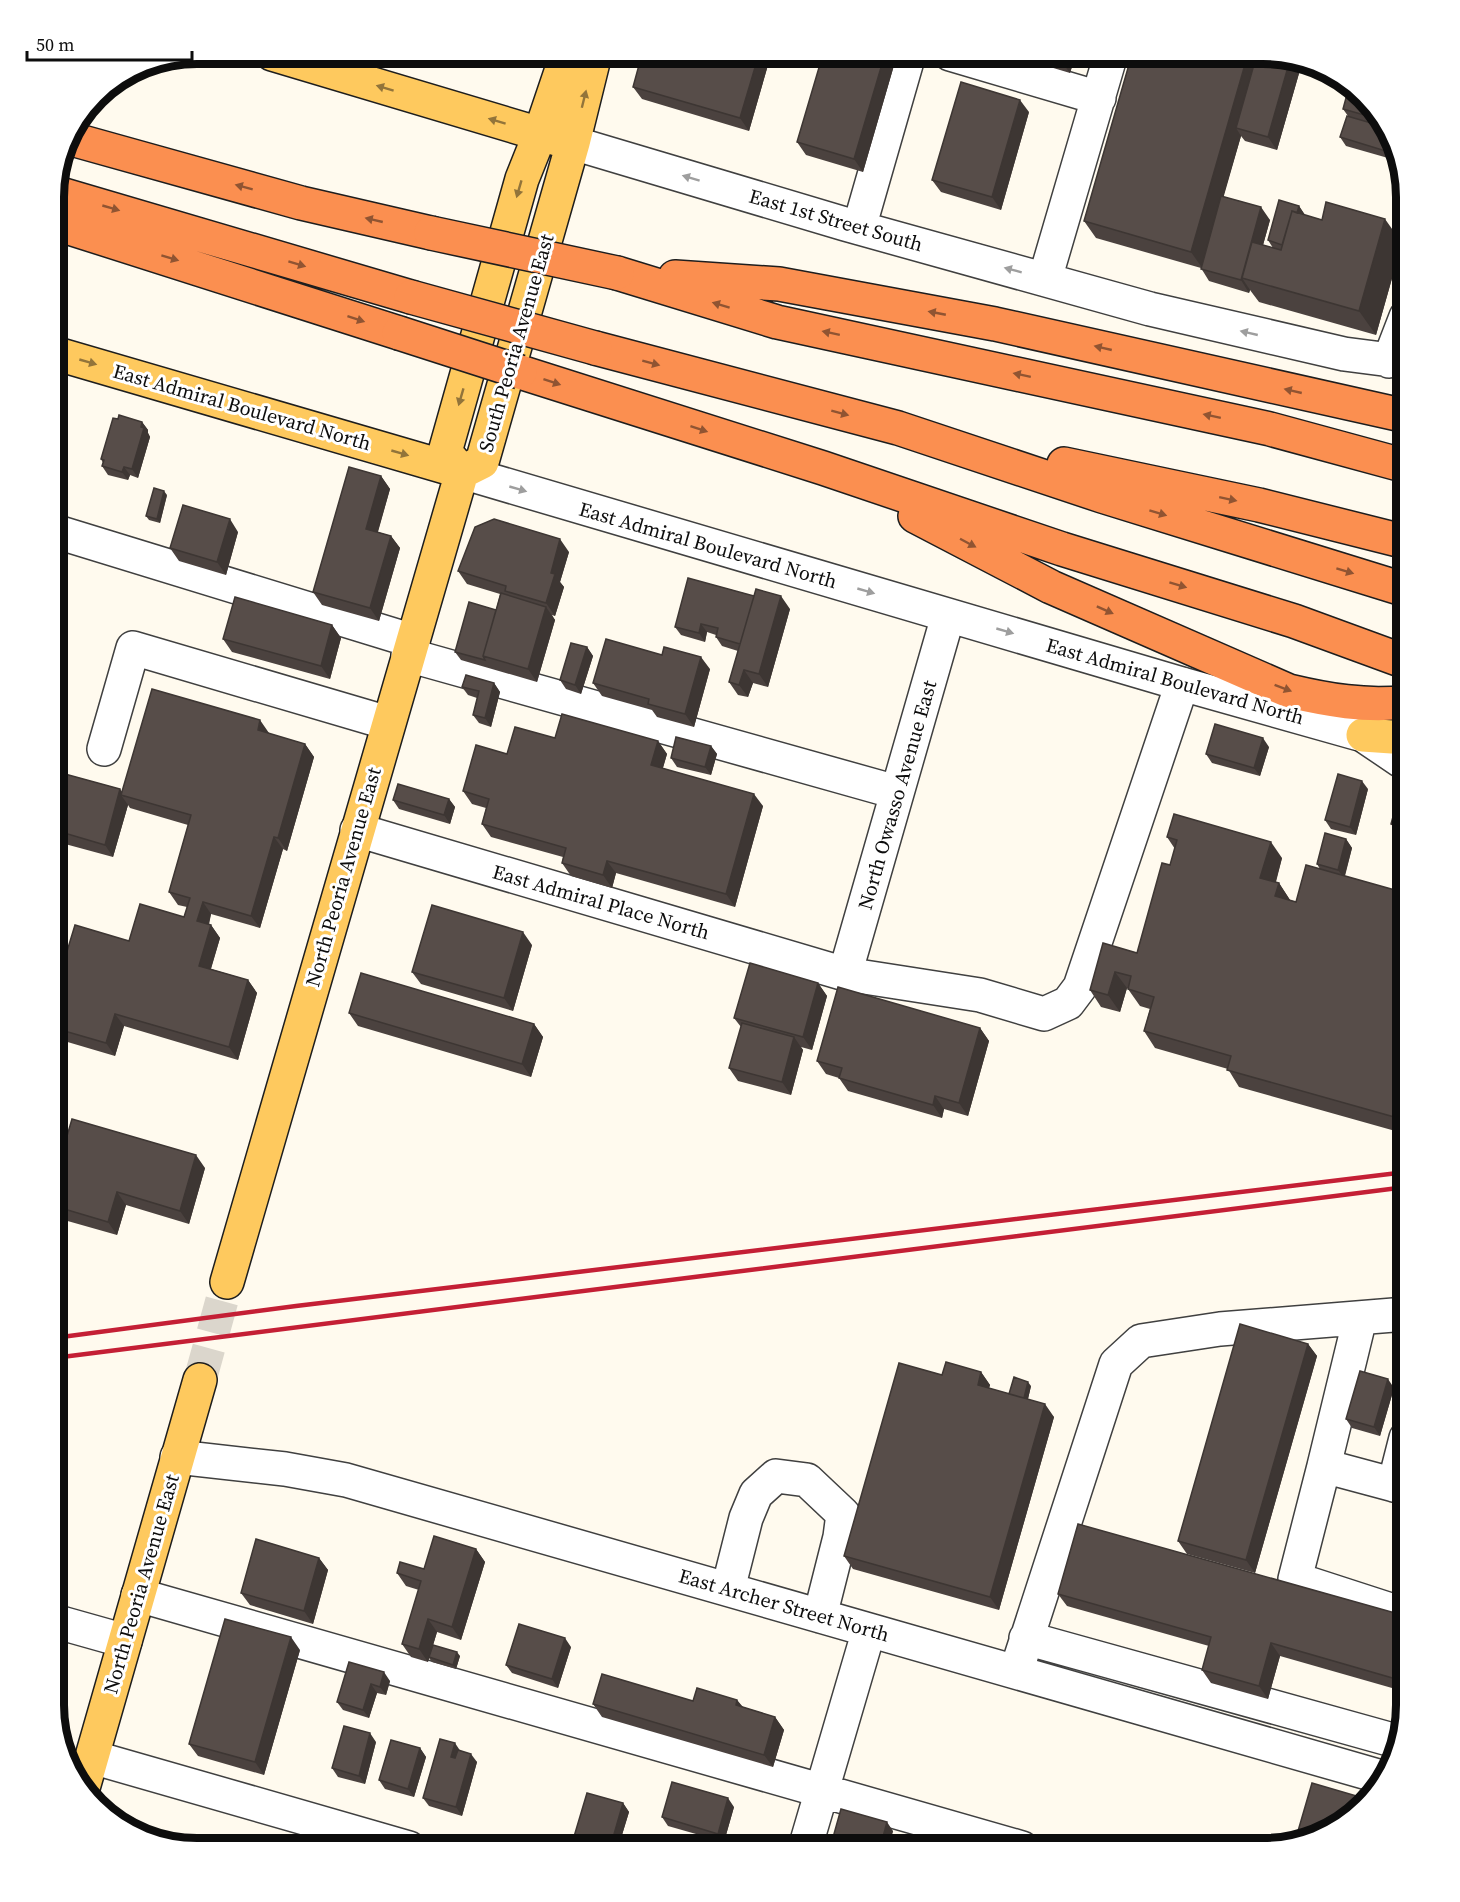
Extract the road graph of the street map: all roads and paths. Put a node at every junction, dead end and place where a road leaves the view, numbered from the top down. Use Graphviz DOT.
graph roads {
  1 [pos="309,65"];
  2 [pos="563,65"];
  3 [pos="593,65"];
  4 [pos="906,65"];
  5 [pos="987,65"];
  6 [pos="1108,65"];
  7 [pos="1099,98"];
  8 [pos="540,134"];
  9 [pos="77,141"];
  10 [pos="573,143"];
  11 [pos="65,195"];
  12 [pos="65,226"];
  13 [pos="859,228"];
  14 [pos="617,273"];
  15 [pos="1045,279"];
  16 [pos="65,356"];
  17 [pos="1396,362"];
  18 [pos="1396,402"];
  19 [pos="1350,404"];
  20 [pos="1396,414"];
  21 [pos="898,428"];
  22 [pos="823,468"];
  23 [pos="462,472"];
  24 [pos="1396,478"];
  25 [pos="65,535"];
  26 [pos="1396,539"];
  27 [pos="1396,587"];
  28 [pos="948,616"];
  29 [pos="410,648"];
  30 [pos="1396,658"];
  31 [pos="1182,684"];
  32 [pos="1396,702"];
  33 [pos="388,723"];
  34 [pos="1363,735"];
  35 [pos="1396,736"];
  36 [pos="104,749"];
  37 [pos="1396,757"];
  38 [pos="896,792"];
  39 [pos="357,830"];
  40 [pos="845,974"];
  41 [pos="227,1282"];
  42 [pos="1396,1315"];
  43 [pos="1360,1318"];
  44 [pos="200,1380"];
  45 [pos="177,1456"];
  46 [pos="1324,1466"];
  47 [pos="1396,1485"];
  48 [pos="728,1589"];
  49 [pos="138,1595"];
  50 [pos="1396,1612"];
  51 [pos="820,1616"];
  52 [pos="64,1624"];
  53 [pos="869,1630"];
  54 [pos="1026,1638"];
  55 [pos="125,1641"];
  56 [pos="1016,1672"];
  57 [pos="1391,1740"];
  58 [pos="92,1757"];
  59 [pos="1375,1775"];
  60 [pos="86,1777"];
  61 [pos="822,1790"];
  62 [pos="374,1838"];
  63 [pos="808,1838"];
  64 [pos="988,1838"];
  8 -- 1 [label="main road, East 1st Street South, one-way"];
  2 -- 8 [label="main road, South Peoria Avenue East"];
  10 -- 3 [label="main road, South Peoria Avenue East, one-way"];
  4 -- 13 [label="street"];
  5 -- 7 [label="street"];
  6 -- 7 [label="street"];
  7 -- 15 [label="street"];
  8 -- 10 [label="main road, East 1st Street South"];
  8 -- 23 [label="main road, South Peoria Avenue East, one-way"];
  14 -- 9 [label="highway, one-way, bridge"];
  13 -- 10 [label="street, East 1st Street South, one-way"];
  10 -- 23 [label="main road, South Peoria Avenue East"];
  11 -- 21 [label="highway, one-way, bridge"];
  12 -- 22 [label="highway, one-way, bridge"];
  15 -- 13 [label="street, East 1st Street South, one-way"];
  19 -- 14 [label="highway, one-way"];
  24 -- 14 [label="highway, one-way"];
  17 -- 15 [label="street, East 1st Street South, one-way"];
  16 -- 23 [label="main road, East Admiral Boulevard North, one-way"];
  18 -- 19 [label="highway"];
  19 -- 20 [label="highway"];
  21 -- 26 [label="highway, one-way"];
  21 -- 27 [label="highway, one-way"];
  22 -- 30 [label="highway, one-way"];
  22 -- 32 [label="highway, one-way"];
  23 -- 28 [label="street, East Admiral Boulevard North, one-way"];
  23 -- 29 [label="main road, North Peoria Avenue East"];
  25 -- 29 [label="street"];
  28 -- 31 [label="street, East Admiral Boulevard North, one-way"];
  28 -- 38 [label="street, North Owasso Avenue East"];
  29 -- 33 [label="main road, North Peoria Avenue East"];
  29 -- 38 [label="street"];
  31 -- 34 [label="street, East Admiral Boulevard North"];
  31 -- 40 [label="street, East Admiral Place North"];
  33 -- 36 [label="street"];
  33 -- 39 [label="main road, North Peoria Avenue East"];
  34 -- 35 [label="main road"];
  34 -- 37 [label="street, East Admiral Boulevard North"];
  38 -- 40 [label="street, North Owasso Avenue East"];
  39 -- 40 [label="street, East Admiral Place North"];
  39 -- 41 [label="main road, North Peoria Avenue East"];
  42 -- 43 [label="street"];
  43 -- 46 [label="street"];
  43 -- 54 [label="street"];
  44 -- 45 [label="main road, North Peoria Avenue East"];
  45 -- 48 [label="street, East Archer Street North"];
  45 -- 49 [label="main road, North Peoria Avenue East"];
  46 -- 47 [label="street"];
  46 -- 50 [label="street"];
  48 -- 51 [label="street, East Archer Street North"];
  48 -- 51 [label="street"];
  49 -- 55 [label="main road, North Peoria Avenue East"];
  49 -- 61 [label="street"];
  51 -- 53 [label="street, East Archer Street North"];
  52 -- 55 [label="street"];
  53 -- 56 [label="street, East Archer Street North"];
  53 -- 61 [label="street"];
  54 -- 56 [label="street"];
  54 -- 57 [label="street"];
  55 -- 58 [label="main road, North Peoria Avenue East"];
  56 -- 59 [label="street, East Archer Street North"];
  58 -- 60 [label="main road, North Peoria Avenue East"];
  58 -- 62 [label="street"];
  61 -- 63 [label="street"];
  61 -- 64 [label="street"];
}
